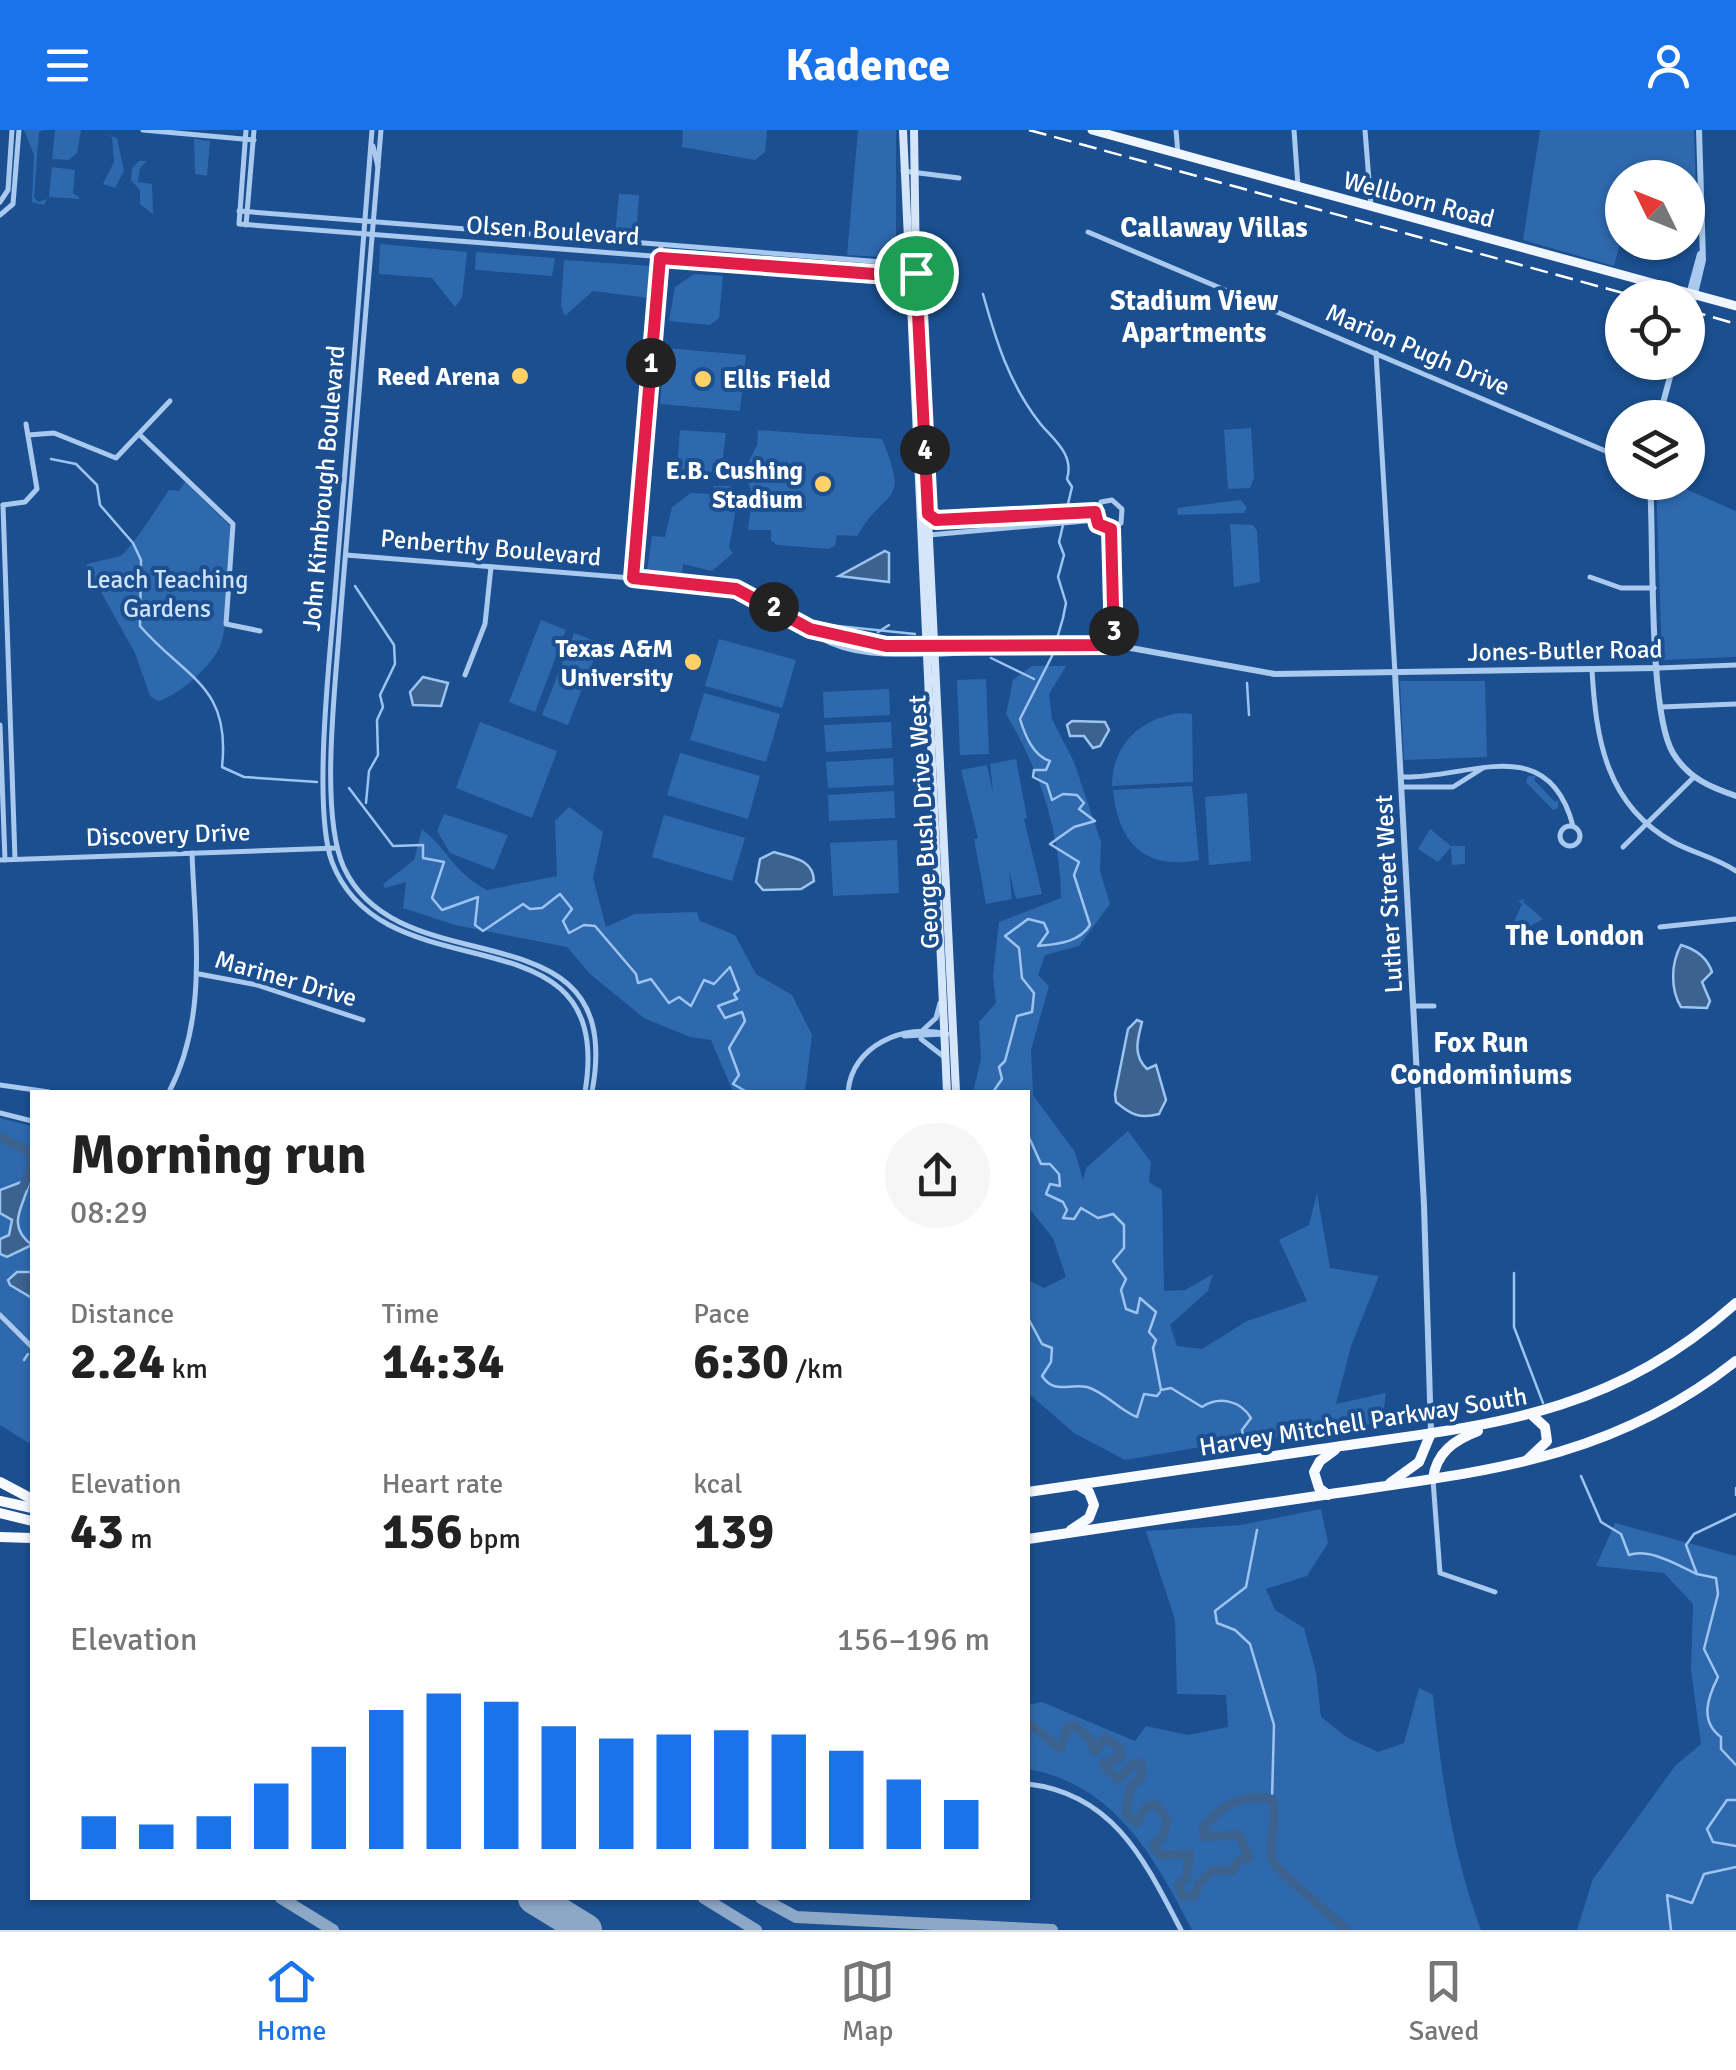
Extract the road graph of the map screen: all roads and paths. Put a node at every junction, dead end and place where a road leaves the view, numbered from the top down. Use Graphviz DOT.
graph roads {
  1 [pos="16,130"];
  2 [pos="143,130"];
  3 [pos="246,130"];
  4 [pos="254,130"];
  5 [pos="372,130"];
  6 [pos="381,130"];
  7 [pos="903,130"];
  8 [pos="914,130"];
  9 [pos="1094,130"];
  10 [pos="1176,130"];
  11 [pos="1294,130"];
  12 [pos="1365,130"];
  13 [pos="1700,130"];
  14 [pos="219,133"];
  15 [pos="250,139"];
  16 [pos="371,143"];
  17 [pos="1178,154"];
  18 [pos="378,167"];
  19 [pos="903,171"];
  20 [pos="914,172"];
  21 [pos="958,178"];
  22 [pos="1298,186"];
  23 [pos="0,202"];
  24 [pos="1371,206"];
  25 [pos="238,212"];
  26 [pos="247,212"];
  27 [pos="0,215"];
  28 [pos="293,216"];
  29 [pos="365,222"];
  30 [pos="374,222"];
  31 [pos="246,224"];
  32 [pos="292,228"];
  33 [pos="476,232"];
  34 [pos="1088,232"];
  35 [pos="364,234"];
  36 [pos="373,235"];
  37 [pos="472,244"];
  38 [pos="661,246"];
  39 [pos="660,258"];
  40 [pos="799,258"];
  41 [pos="798,268"];
  42 [pos="912,270"];
  43 [pos="1633,280"];
  44 [pos="1696,280"];
  45 [pos="1705,299"];
  46 [pos="1736,306"];
  47 [pos="1376,353"];
  48 [pos="353,366"];
  49 [pos="362,366"];
  50 [pos="170,401"];
  51 [pos="914,416"];
  52 [pos="26,424"];
  53 [pos="140,434"];
  54 [pos="28,435"];
  55 [pos="1605,451"];
  56 [pos="925,453"];
  57 [pos="1651,500"];
  58 [pos="2,505"];
  59 [pos="928,514"];
  60 [pos="1095,516"];
  61 [pos="980,518"];
  62 [pos="1065,518"];
  63 [pos="981,528"];
  64 [pos="1111,529"];
  65 [pos="929,535"];
  66 [pos="342,555"];
  67 [pos="490,567"];
  68 [pos="1590,577"];
  69 [pos="633,578"];
  70 [pos="1654,588"];
  71 [pos="260,632"];
  72 [pos="1114,645"];
  73 [pos="930,650"];
  74 [pos="329,658"];
  75 [pos="338,659"];
  76 [pos="1736,665"];
  77 [pos="1658,668"];
  78 [pos="1592,670"];
  79 [pos="1395,673"];
  80 [pos="465,676"];
  81 [pos="1736,704"];
  82 [pos="1661,707"];
  83 [pos="0,725"];
  84 [pos="1484,768"];
  85 [pos="1401,776"];
  86 [pos="1694,777"];
  87 [pos="1402,787"];
  88 [pos="1736,796"];
  89 [pos="3,809"];
  90 [pos="13,809"];
  91 [pos="1648,825"];
  92 [pos="1573,826"];
  93 [pos="1623,847"];
  94 [pos="338,848"];
  95 [pos="329,849"];
  96 [pos="192,854"];
  97 [pos="2,860"];
  98 [pos="15,860"];
  99 [pos="1736,871"];
  100 [pos="382,918"];
  101 [pos="1736,920"];
  102 [pos="1660,926"];
  103 [pos="198,974"];
  104 [pos="942,995"];
  105 [pos="1414,1006"];
  106 [pos="1434,1006"];
  107 [pos="363,1020"];
  108 [pos="948,1034"];
  109 [pos="918,1035"];
  110 [pos="945,1059"];
  111 [pos="0,1085"];
  112 [pos="35,1090"];
  113 [pos="170,1090"];
  114 [pos="589,1090"];
  115 [pos="848,1090"];
  116 [pos="947,1090"];
  117 [pos="956,1090"];
  118 [pos="0,1113"];
  119 [pos="30,1120"];
  120 [pos="1736,1304"];
  121 [pos="0,1315"];
  122 [pos="30,1345"];
  123 [pos="1736,1361"];
  124 [pos="1533,1416"];
  125 [pos="1498,1423"];
  126 [pos="1431,1433"];
  127 [pos="1340,1446"];
  128 [pos="1519,1466"];
  129 [pos="1433,1480"];
  130 [pos="0,1482"];
  131 [pos="1077,1485"];
  132 [pos="1385,1486"];
  133 [pos="1030,1492"];
  134 [pos="1328,1495"];
  135 [pos="30,1498"];
  136 [pos="0,1501"];
  137 [pos="30,1508"];
  138 [pos="0,1513"];
  139 [pos="30,1520"];
  140 [pos="1062,1534"];
  141 [pos="0,1537"];
  142 [pos="30,1538"];
  143 [pos="1030,1539"];
  144 [pos="1494,1592"];
  145 [pos="1030,1785"];
  146 [pos="1181,1930"];
  1 -- 23 [label="street"];
  1 -- 27 [label="street"];
  2 -- 14 [label="street"];
  3 -- 15 [label="street"];
  4 -- 15 [label="street"];
  5 -- 16 [label="street, John Kimbrough Boulevard"];
  6 -- 18 [label="street, John Kimbrough Boulevard"];
  7 -- 19 [label="main road, George Bush Drive West"];
  8 -- 20 [label="main road, George Bush Drive West"];
  9 -- 17 [label="main road, Wellborn Road"];
  10 -- 17 [label="street"];
  11 -- 22 [label="street"];
  12 -- 24 [label="street"];
  13 -- 44 [label="street"];
  14 -- 15 [label="street"];
  15 -- 25 [label="street"];
  15 -- 26 [label="street"];
  16 -- 18 [label="street"];
  16 -- 29 [label="street, John Kimbrough Boulevard"];
  17 -- 22 [label="main road, Wellborn Road"];
  18 -- 30 [label="street, John Kimbrough Boulevard"];
  19 -- 20 [label="street"];
  19 -- 42 [label="main road, George Bush Drive West"];
  20 -- 21 [label="street"];
  20 -- 42 [label="main road, George Bush Drive West"];
  22 -- 24 [label="main road, Wellborn Road"];
  24 -- 43 [label="main road, Wellborn Road"];
  25 -- 26 [label="street, Olsen Boulevard"];
  25 -- 31 [label="street"];
  26 -- 28 [label="street, Olsen Boulevard"];
  26 -- 31 [label="street"];
  28 -- 29 [label="street, Olsen Boulevard"];
  28 -- 32 [label="street"];
  29 -- 30 [label="street, Olsen Boulevard"];
  29 -- 35 [label="street, John Kimbrough Boulevard"];
  30 -- 33 [label="street, Olsen Boulevard"];
  30 -- 36 [label="street, John Kimbrough Boulevard"];
  31 -- 32 [label="street, Olsen Boulevard"];
  32 -- 35 [label="street, Olsen Boulevard"];
  33 -- 37 [label="street"];
  33 -- 38 [label="street, Olsen Boulevard"];
  34 -- 47 [label="street, Marion Pugh Drive"];
  35 -- 36 [label="street, Olsen Boulevard"];
  35 -- 48 [label="street, John Kimbrough Boulevard"];
  36 -- 37 [label="street, Olsen Boulevard"];
  36 -- 49 [label="street, John Kimbrough Boulevard"];
  37 -- 39 [label="street, Olsen Boulevard"];
  38 -- 39 [label="street"];
  38 -- 40 [label="street, Olsen Boulevard"];
  39 -- 41 [label="street, Olsen Boulevard"];
  39 -- 69 [label="street"];
  40 -- 41 [label="street"];
  40 -- 42 [label="street, Olsen Boulevard"];
  41 -- 42 [label="street, Olsen Boulevard"];
  42 -- 51 [label="main road, George Bush Drive West"];
  42 -- 56 [label="main road, George Bush Drive West"];
  45 -- 46 [label="main road, Wellborn Road"];
  47 -- 55 [label="street, Marion Pugh Drive"];
  47 -- 79 [label="street, Luther Street West"];
  48 -- 49 [label="street"];
  48 -- 66 [label="street, John Kimbrough Boulevard"];
  49 -- 66 [label="street, John Kimbrough Boulevard"];
  50 -- 53 [label="street"];
  51 -- 56 [label="main road"];
  51 -- 73 [label="main road, George Bush Drive West"];
  52 -- 54 [label="street"];
  53 -- 54 [label="street"];
  53 -- 71 [label="street"];
  54 -- 58 [label="street"];
  56 -- 59 [label="main road, George Bush Drive West"];
  57 -- 70 [label="street"];
  58 -- 90 [label="street"];
  59 -- 61 [label="street"];
  59 -- 65 [label="main road, George Bush Drive West"];
  60 -- 62 [label="street"];
  60 -- 64 [label="street"];
  60 -- 64 [label="street"];
  61 -- 62 [label="street"];
  61 -- 63 [label="street"];
  62 -- 63 [label="street"];
  63 -- 65 [label="street"];
  64 -- 72 [label="street"];
  65 -- 73 [label="main road, George Bush Drive West"];
  66 -- 67 [label="street, Penberthy Boulevard"];
  66 -- 74 [label="street, John Kimbrough Boulevard"];
  66 -- 75 [label="street, John Kimbrough Boulevard"];
  67 -- 69 [label="street, Penberthy Boulevard"];
  67 -- 80 [label="street"];
  68 -- 70 [label="street"];
  69 -- 73 [label="street, Penberthy Boulevard"];
  70 -- 77 [label="street"];
  72 -- 73 [label="street, Penberthy Boulevard"];
  72 -- 79 [label="street, Penberthy Boulevard"];
  73 -- 104 [label="main road, George Bush Drive West"];
  73 -- 108 [label="main road, George Bush Drive West"];
  74 -- 75 [label="street"];
  74 -- 95 [label="street, John Kimbrough Boulevard"];
  75 -- 94 [label="street, John Kimbrough Boulevard"];
  76 -- 77 [label="street, Jones-Butler Road"];
  77 -- 78 [label="street, Jones-Butler Road"];
  77 -- 82 [label="street"];
  78 -- 79 [label="street, Jones-Butler Road"];
  78 -- 91 [label="street"];
  79 -- 85 [label="street, Luther Street West"];
  81 -- 82 [label="street"];
  82 -- 86 [label="street"];
  83 -- 89 [label="street"];
  84 -- 85 [label="street"];
  84 -- 87 [label="street"];
  84 -- 92 [label="street"];
  85 -- 87 [label="street, Luther Street West"];
  86 -- 88 [label="street"];
  86 -- 91 [label="street"];
  87 -- 105 [label="street, Luther Street West"];
  89 -- 90 [label="street"];
  89 -- 97 [label="street"];
  90 -- 98 [label="street"];
  91 -- 93 [label="street"];
  91 -- 99 [label="street"];
  92 -- 92 [label="street"];
  94 -- 95 [label="street, Discovery Drive"];
  94 -- 100 [label="street"];
  95 -- 96 [label="street, Discovery Drive"];
  95 -- 100 [label="street"];
  96 -- 98 [label="street, Discovery Drive"];
  96 -- 103 [label="street"];
  97 -- 98 [label="street, Discovery Drive"];
  100 -- 114 [label="street"];
  101 -- 102 [label="street"];
  103 -- 107 [label="street, Mariner Drive"];
  103 -- 113 [label="street"];
  104 -- 108 [label="main road, George Bush Drive West"];
  104 -- 109 [label="street"];
  105 -- 106 [label="street"];
  105 -- 126 [label="street, Luther Street West"];
  108 -- 109 [label="street"];
  108 -- 110 [label="main road, George Bush Drive West"];
  108 -- 117 [label="main road, George Bush Drive West"];
  109 -- 110 [label="street"];
  109 -- 115 [label="street"];
  110 -- 116 [label="main road, George Bush Drive West"];
  111 -- 112 [label="street"];
  118 -- 119 [label="street"];
  120 -- 124 [label="highway, Harvey Mitchell Parkway South"];
  121 -- 122 [label="street"];
  123 -- 128 [label="highway"];
  124 -- 125 [label="highway, Harvey Mitchell Parkway South"];
  124 -- 128 [label="highway"];
  125 -- 126 [label="highway, Harvey Mitchell Parkway South"];
  125 -- 129 [label="highway"];
  126 -- 127 [label="highway, Harvey Mitchell Parkway South"];
  126 -- 132 [label="highway"];
  127 -- 131 [label="highway, Harvey Mitchell Parkway South"];
  127 -- 134 [label="highway"];
  128 -- 129 [label="highway"];
  129 -- 132 [label="highway"];
  129 -- 144 [label="street"];
  130 -- 135 [label="highway"];
  131 -- 133 [label="highway, Harvey Mitchell Parkway South"];
  131 -- 140 [label="highway"];
  132 -- 134 [label="highway"];
  134 -- 140 [label="highway"];
  136 -- 137 [label="highway"];
  138 -- 139 [label="highway"];
  140 -- 143 [label="highway"];
  141 -- 142 [label="highway"];
  145 -- 146 [label="street"];
}
